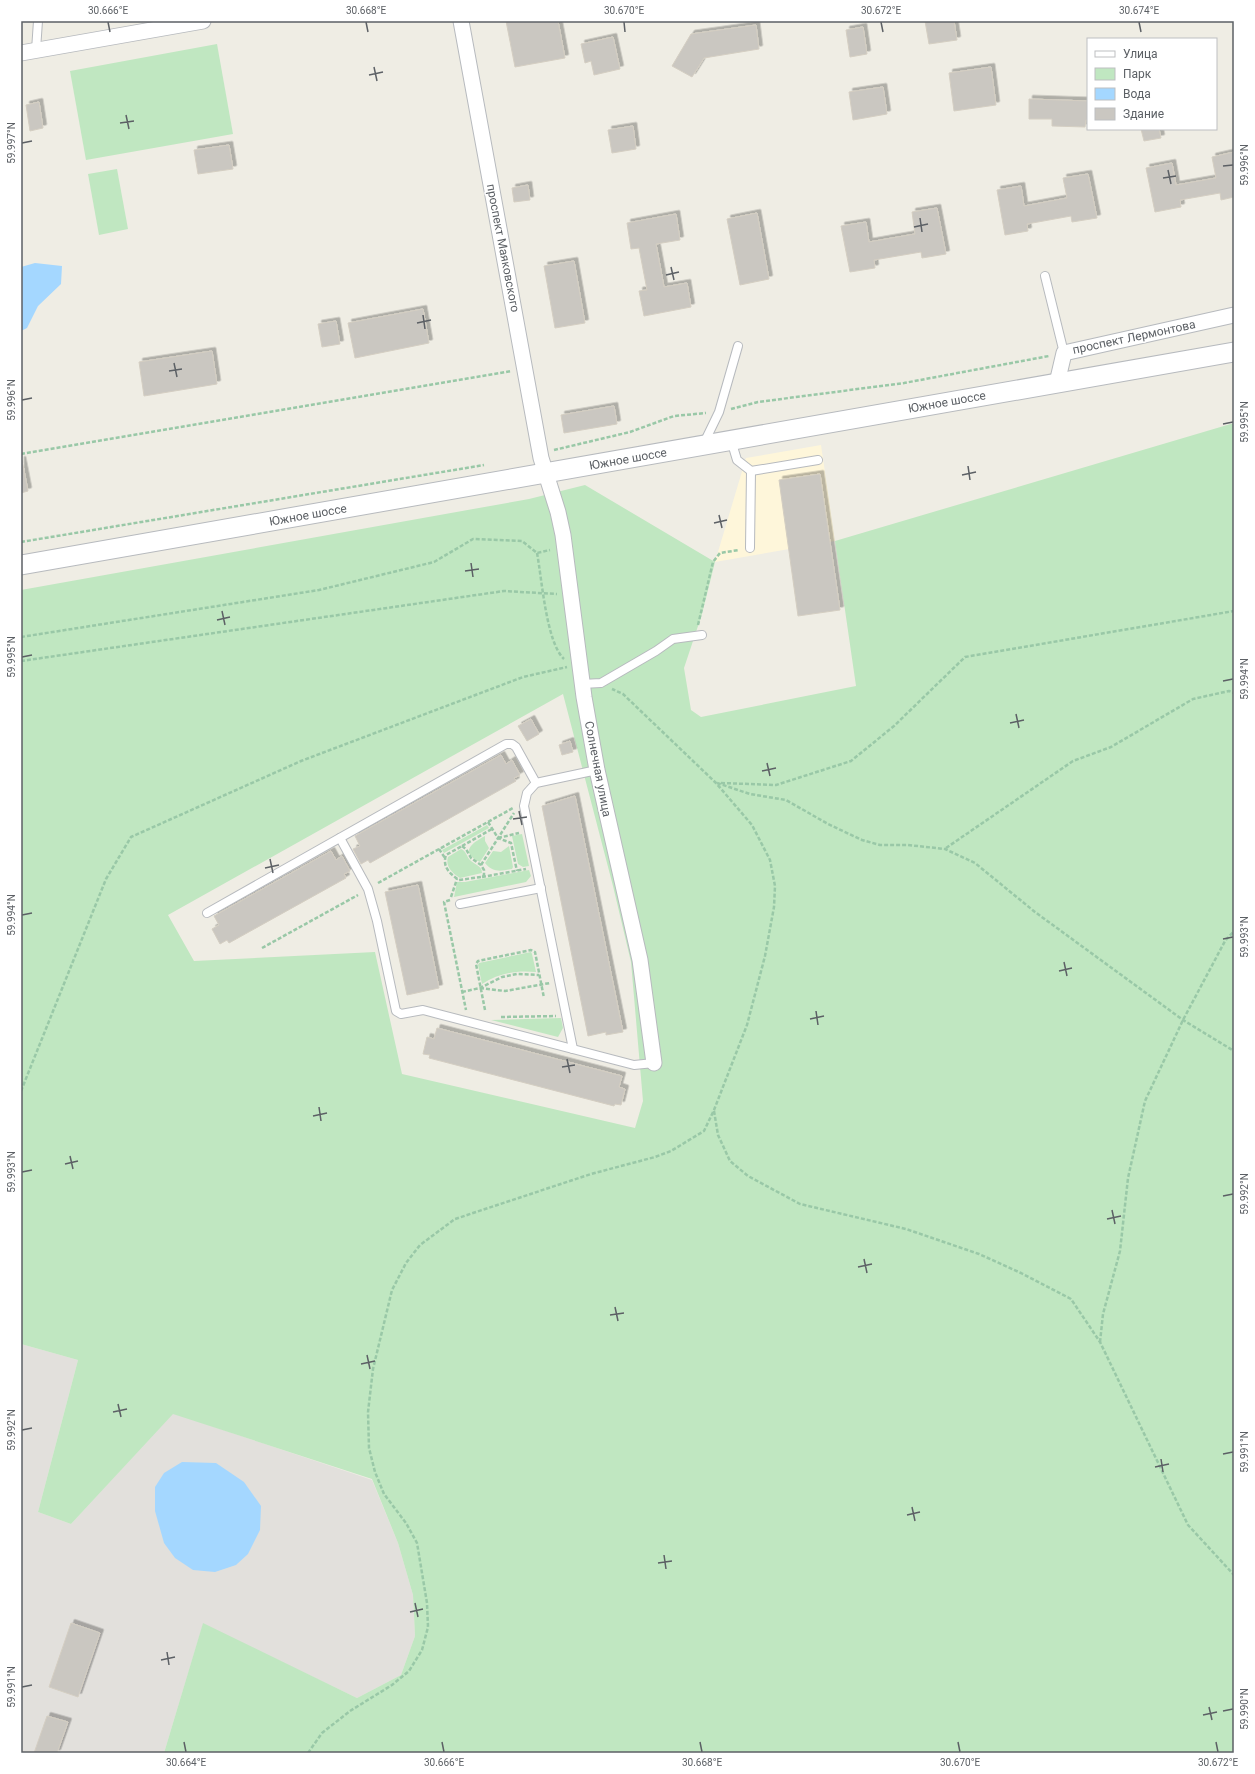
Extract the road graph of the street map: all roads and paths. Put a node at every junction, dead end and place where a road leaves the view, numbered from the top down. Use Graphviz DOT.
graph roads {
  1 [pos="38,21"];
  2 [pos="203,21"];
  3 [pos="461,21"];
  4 [pos="28,52"];
  5 [pos="1045,276"];
  6 [pos="1234,316"];
  7 [pos="738,346"];
  8 [pos="1234,352"];
  9 [pos="1064,353"];
  10 [pos="526,369"];
  11 [pos="1057,383"];
  12 [pos="719,412"];
  13 [pos="731,440"];
  14 [pos="703,446"];
  15 [pos="21,454"];
  16 [pos="818,460"];
  17 [pos="485,465"];
  18 [pos="543,466"];
  19 [pos="751,471"];
  20 [pos="21,542"];
  21 [pos="564,547"];
  22 [pos="750,548"];
  23 [pos="537,553"];
  24 [pos="21,565"];
  25 [pos="544,593"];
  26 [pos="1234,611"];
  27 [pos="702,635"];
  28 [pos="21,637"];
  29 [pos="690,637"];
  30 [pos="21,661"];
  31 [pos="568,662"];
  32 [pos="572,666"];
  33 [pos="601,683"];
  34 [pos="582,684"];
  35 [pos="1234,693"];
  36 [pos="597,770"];
  37 [pos="536,783"];
  38 [pos="716,783"];
  39 [pos="523,802"];
  40 [pos="488,822"];
  41 [pos="492,829"];
  42 [pos="529,831"];
  43 [pos="340,838"];
  44 [pos="498,838"];
  45 [pos="462,846"];
  46 [pos="945,848"];
  47 [pos="439,849"];
  48 [pos="445,858"];
  49 [pos="481,865"];
  50 [pos="537,867"];
  51 [pos="517,871"];
  52 [pos="481,877"];
  53 [pos="457,879"];
  54 [pos="541,888"];
  55 [pos="368,889"];
  56 [pos="451,900"];
  57 [pos="459,901"];
  58 [pos="207,913"];
  59 [pos="1234,931"];
  60 [pos="262,948"];
  61 [pos="539,975"];
  62 [pos="541,985"];
  63 [pos="480,988"];
  64 [pos="462,992"];
  65 [pos="544,998"];
  66 [pos="485,1010"];
  67 [pos="567,1016"];
  68 [pos="498,1017"];
  69 [pos="1184,1020"];
  70 [pos="467,1021"];
  71 [pos="574,1049"];
  72 [pos="1234,1052"];
  73 [pos="654,1063"];
  74 [pos="21,1091"];
  75 [pos="714,1110"];
  76 [pos="1100,1342"];
  77 [pos="1234,1575"];
  78 [pos="308,1753"];
  1 -- 4 [label="lane"];
  2 -- 4 [label="street"];
  3 -- 10 [label="street, проспект Маяковского"];
  5 -- 9 [label="lane"];
  6 -- 9 [label="street, проспект Лермонтова"];
  7 -- 12 [label="lane"];
  8 -- 11 [label="street, Южное шоссе"];
  9 -- 11 [label="street, проспект Лермонтова"];
  9 -- 12 [label="path"];
  10 -- 15 [label="path"];
  10 -- 18 [label="street, проспект Маяковского"];
  11 -- 13 [label="street, Южное шоссе"];
  12 -- 14 [label="lane"];
  12 -- 18 [label="path"];
  13 -- 14 [label="street, Южное шоссе"];
  13 -- 19 [label="lane"];
  14 -- 18 [label="street, Южное шоссе"];
  16 -- 19 [label="lane"];
  17 -- 20 [label="path"];
  18 -- 21 [label="street, Солнечная улица"];
  18 -- 24 [label="street, Южное шоссе"];
  19 -- 22 [label="lane"];
  21 -- 23 [label="path"];
  21 -- 34 [label="street, Солнечная улица"];
  22 -- 29 [label="path"];
  23 -- 25 [label="path"];
  23 -- 28 [label="path"];
  25 -- 30 [label="path"];
  25 -- 31 [label="path"];
  26 -- 38 [label="path"];
  27 -- 29 [label="lane"];
  29 -- 33 [label="lane"];
  32 -- 74 [label="path"];
  33 -- 34 [label="lane"];
  33 -- 38 [label="path"];
  34 -- 36 [label="street, Солнечная улица"];
  35 -- 46 [label="path"];
  36 -- 37 [label="lane"];
  36 -- 73 [label="street, Солнечная улица"];
  37 -- 39 [label="lane"];
  37 -- 43 [label="lane"];
  38 -- 46 [label="path"];
  38 -- 75 [label="path"];
  39 -- 40 [label="path"];
  39 -- 42 [label="lane"];
  39 -- 44 [label="path"];
  40 -- 41 [label="path"];
  40 -- 47 [label="path"];
  41 -- 44 [label="path"];
  41 -- 45 [label="path"];
  42 -- 44 [label="path"];
  42 -- 50 [label="lane"];
  43 -- 55 [label="lane"];
  43 -- 58 [label="lane"];
  44 -- 49 [label="path"];
  44 -- 51 [label="path"];
  45 -- 48 [label="path"];
  45 -- 49 [label="path"];
  46 -- 69 [label="path"];
  47 -- 48 [label="path"];
  47 -- 55 [label="path"];
  48 -- 53 [label="path"];
  49 -- 52 [label="path"];
  50 -- 51 [label="path"];
  50 -- 54 [label="lane"];
  51 -- 52 [label="path"];
  52 -- 53 [label="path"];
  53 -- 56 [label="path"];
  54 -- 57 [label="lane"];
  54 -- 67 [label="lane"];
  55 -- 60 [label="path"];
  55 -- 70 [label="lane"];
  56 -- 57 [label="path"];
  56 -- 64 [label="path"];
  59 -- 69 [label="path"];
  61 -- 62 [label="path"];
  61 -- 63 [label="path"];
  61 -- 63 [label="path"];
  62 -- 63 [label="path"];
  62 -- 65 [label="path"];
  63 -- 64 [label="path"];
  63 -- 66 [label="path"];
  64 -- 70 [label="path"];
  67 -- 68 [label="path"];
  67 -- 71 [label="lane"];
  69 -- 72 [label="path"];
  69 -- 76 [label="path"];
  70 -- 71 [label="lane"];
  71 -- 73 [label="lane"];
  75 -- 76 [label="path"];
  75 -- 78 [label="path"];
  76 -- 77 [label="path"];
}
